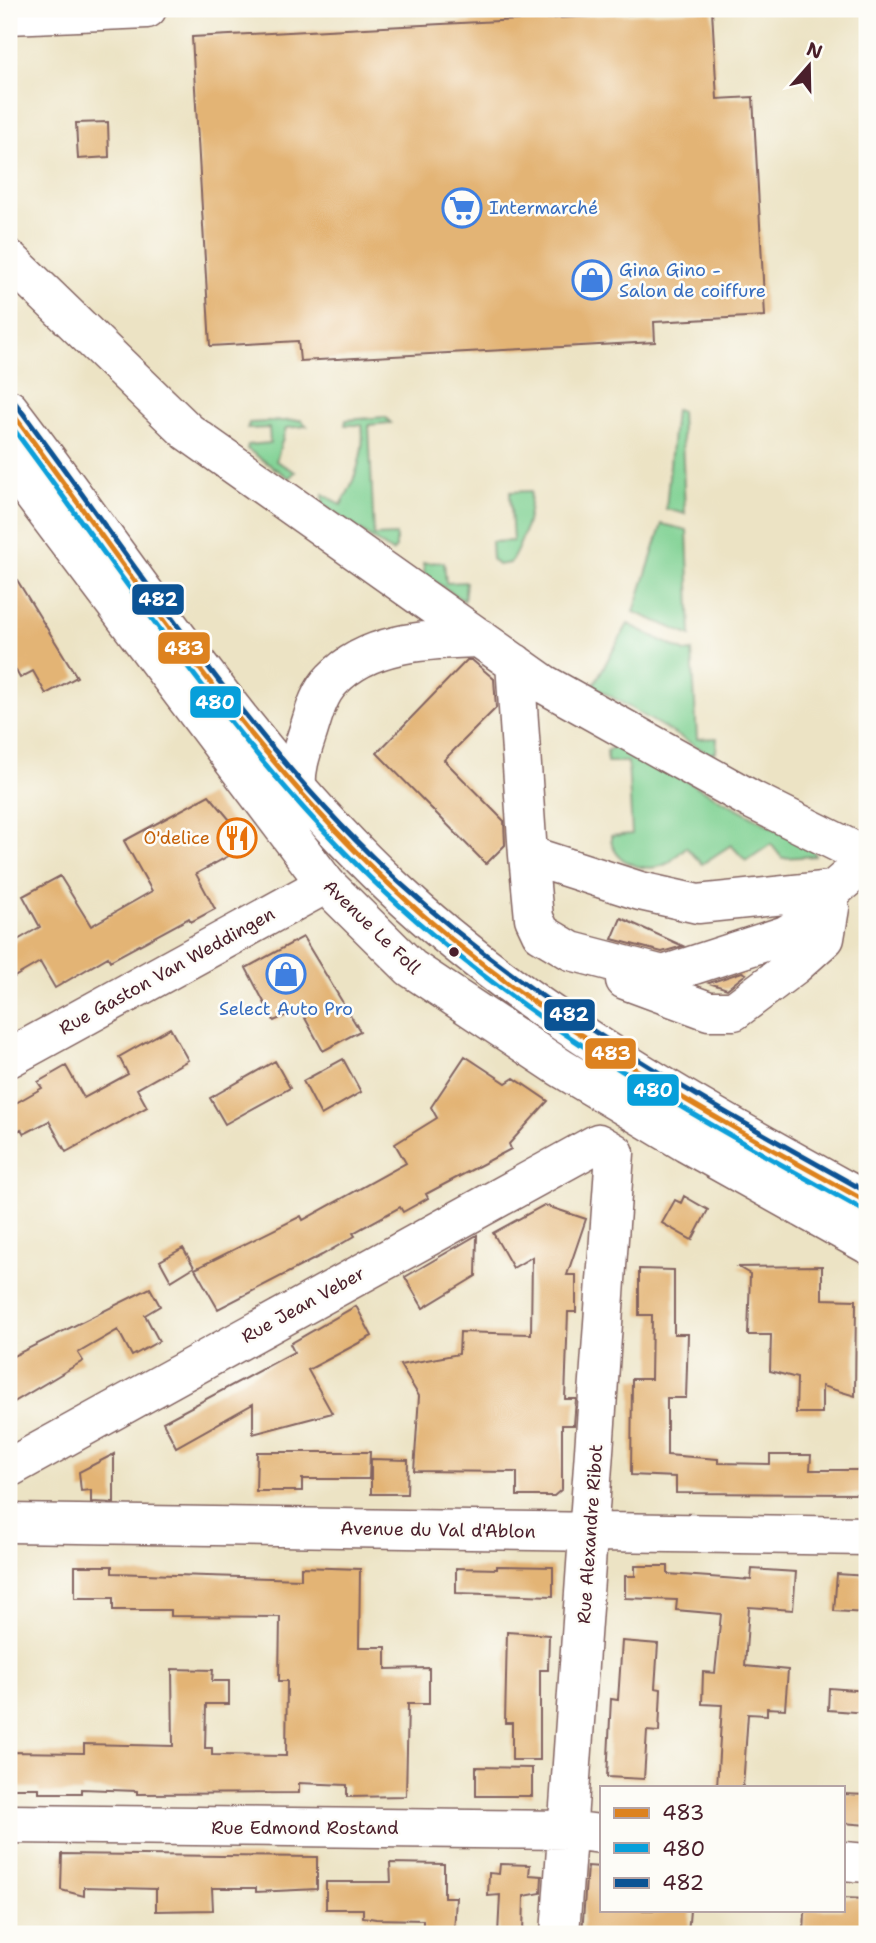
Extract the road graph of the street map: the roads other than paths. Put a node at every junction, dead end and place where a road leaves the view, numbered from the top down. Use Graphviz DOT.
graph roads {
  1 [pos="146,9"];
  2 [pos="9,15"];
  3 [pos="9,259"];
  4 [pos="9,409"];
  5 [pos="9,448"];
  6 [pos="9,463"];
  7 [pos="480,638"];
  8 [pos="515,663"];
  9 [pos="297,788"];
  10 [pos="528,855"];
  11 [pos="867,859"];
  12 [pos="326,884"];
  13 [pos="833,890"];
  14 [pos="571,951"];
  15 [pos="9,1058"];
  16 [pos="598,1143"];
  17 [pos="867,1202"];
  18 [pos="867,1224"];
  19 [pos="867,1244"];
  20 [pos="9,1468"];
  21 [pos="9,1523"];
  22 [pos="590,1533"];
  23 [pos="867,1536"];
  24 [pos="9,1824"];
  25 [pos="584,1832"];
  26 [pos="844,1861"];
  27 [pos="867,1863"];
  28 [pos="560,1934"];
  1 -- 2 [label="street"];
  3 -- 7 [label="street"];
  4 -- 9 [label="street"];
  5 -- 18 [label="street, Avenue Le Foll"];
  6 -- 12 [label="street, Avenue Le Foll"];
  7 -- 8 [label="street"];
  7 -- 9 [label="street"];
  8 -- 10 [label="street"];
  8 -- 11 [label="street"];
  9 -- 17 [label="street"];
  10 -- 13 [label="street"];
  10 -- 14 [label="street"];
  11 -- 13 [label="street"];
  12 -- 15 [label="street, Rue Gaston Van Weddingen"];
  12 -- 19 [label="street, Avenue Le Foll"];
  13 -- 14 [label="street"];
  13 -- 14 [label="street"];
  16 -- 20 [label="street, Rue Jean Veber"];
  16 -- 22 [label="street, Rue Alexandre Ribot"];
  21 -- 22 [label="street, Avenue du Val d'Ablon"];
  22 -- 23 [label="street, Avenue du Val d'Ablon"];
  22 -- 25 [label="street, Rue Alexandre Ribot"];
  24 -- 25 [label="street, Rue Edmond Rostand"];
  25 -- 28 [label="street, Rue Alexandre Ribot"];
  26 -- 27 [label="street"];
}
